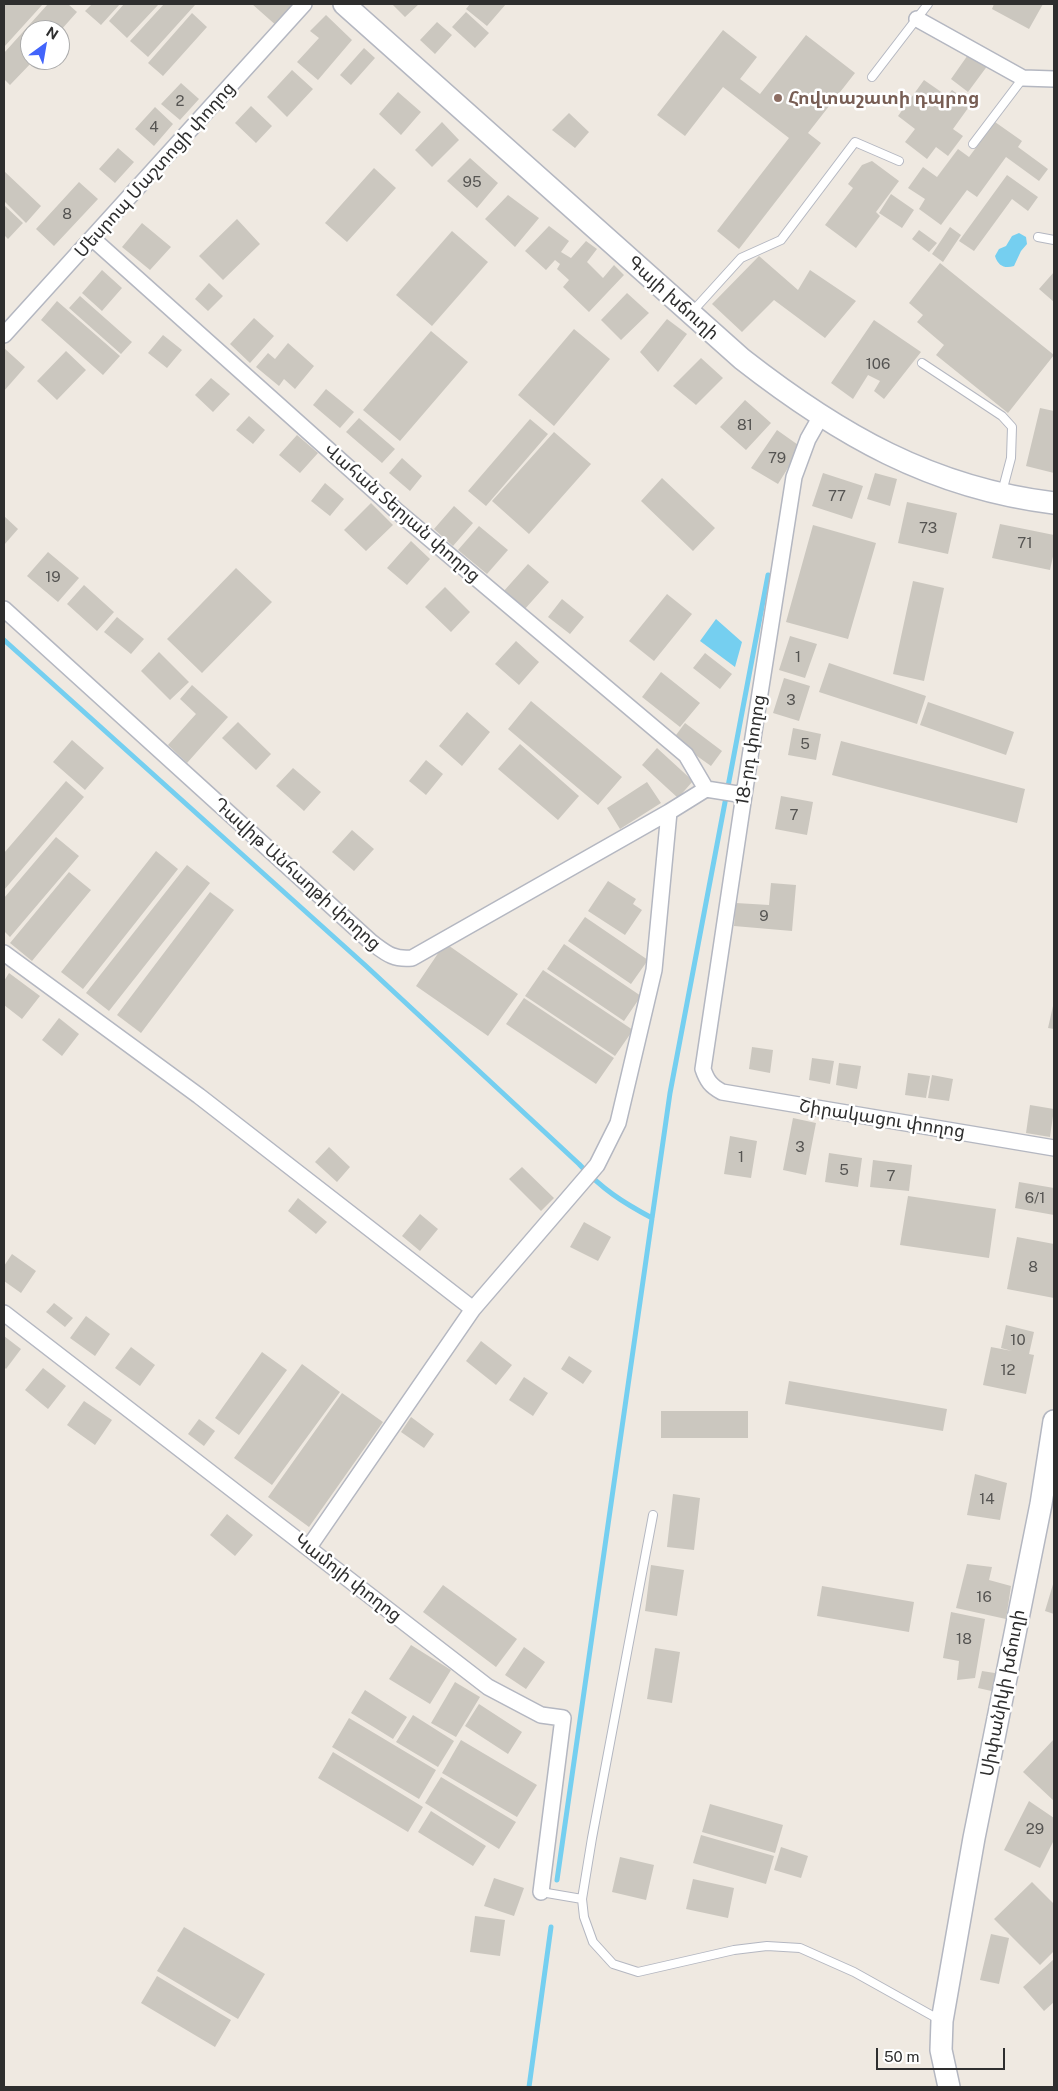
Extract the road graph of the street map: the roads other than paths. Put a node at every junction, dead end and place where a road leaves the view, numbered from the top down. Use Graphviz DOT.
graph roads {
  1 [pos="304,4"];
  2 [pos="344,4"];
  3 [pos="928,4"];
  4 [pos="917,19"];
  5 [pos="872,77"];
  6 [pos="1023,78"];
  7 [pos="1054,79"];
  8 [pos="973,144"];
  9 [pos="899,161"];
  10 [pos="1038,237"];
  11 [pos="93,239"];
  12 [pos="1054,240"];
  13 [pos="691,313"];
  14 [pos="4,335"];
  15 [pos="922,363"];
  16 [pos="821,416"];
  17 [pos="1002,494"];
  18 [pos="1054,503"];
  19 [pos="4,608"];
  20 [pos="706,789"];
  21 [pos="744,795"];
  22 [pos="669,812"];
  23 [pos="4,953"];
  24 [pos="712,1087"];
  25 [pos="1054,1148"];
  26 [pos="473,1309"];
  27 [pos="4,1313"];
  28 [pos="1054,1421"];
  29 [pos="653,1516"];
  30 [pos="308,1547"];
  31 [pos="541,1892"];
  32 [pos="582,1899"];
  33 [pos="942,2020"];
  34 [pos="949,2087"];
  1 -- 11 [label="street, Մեսրոպ Մաշտոցի փողոց"];
  2 -- 13 [label="main road, Գայի խճուղի"];
  3 -- 4 [label="lane"];
  4 -- 5 [label="lane"];
  4 -- 6 [label="street"];
  6 -- 7 [label="street"];
  6 -- 8 [label="lane"];
  9 -- 13 [label="lane"];
  10 -- 12 [label="lane"];
  11 -- 14 [label="street, Մեսրոպ Մաշտոցի փողոց"];
  11 -- 20 [label="street, Վահան Տերյան փողոց"];
  13 -- 16 [label="main road, Գայի խճուղի"];
  15 -- 17 [label="lane"];
  16 -- 17 [label="main road, Գայի խճուղի"];
  16 -- 21 [label="street, 18-րդ փողոց"];
  17 -- 18 [label="main road, Գայի խճուղի"];
  19 -- 22 [label="street, Դավիթ Անհաղթի փողոց"];
  20 -- 21 [label="street"];
  20 -- 22 [label="street, Դավիթ Անհաղթի փողոց"];
  21 -- 24 [label="street, 18-րդ փողոց"];
  22 -- 26 [label="street"];
  23 -- 26 [label="street"];
  24 -- 25 [label="street, Շիրակացու փողոց"];
  26 -- 30 [label="street"];
  27 -- 30 [label="street, Կամոյի փողոց"];
  28 -- 33 [label="main road, Սիփանիկի խճուղի"];
  29 -- 32 [label="lane"];
  30 -- 31 [label="street, Կամոյի փողոց"];
  31 -- 32 [label="lane"];
  32 -- 33 [label="lane"];
  33 -- 34 [label="main road, Սիփանիկի խճուղի"];
}
